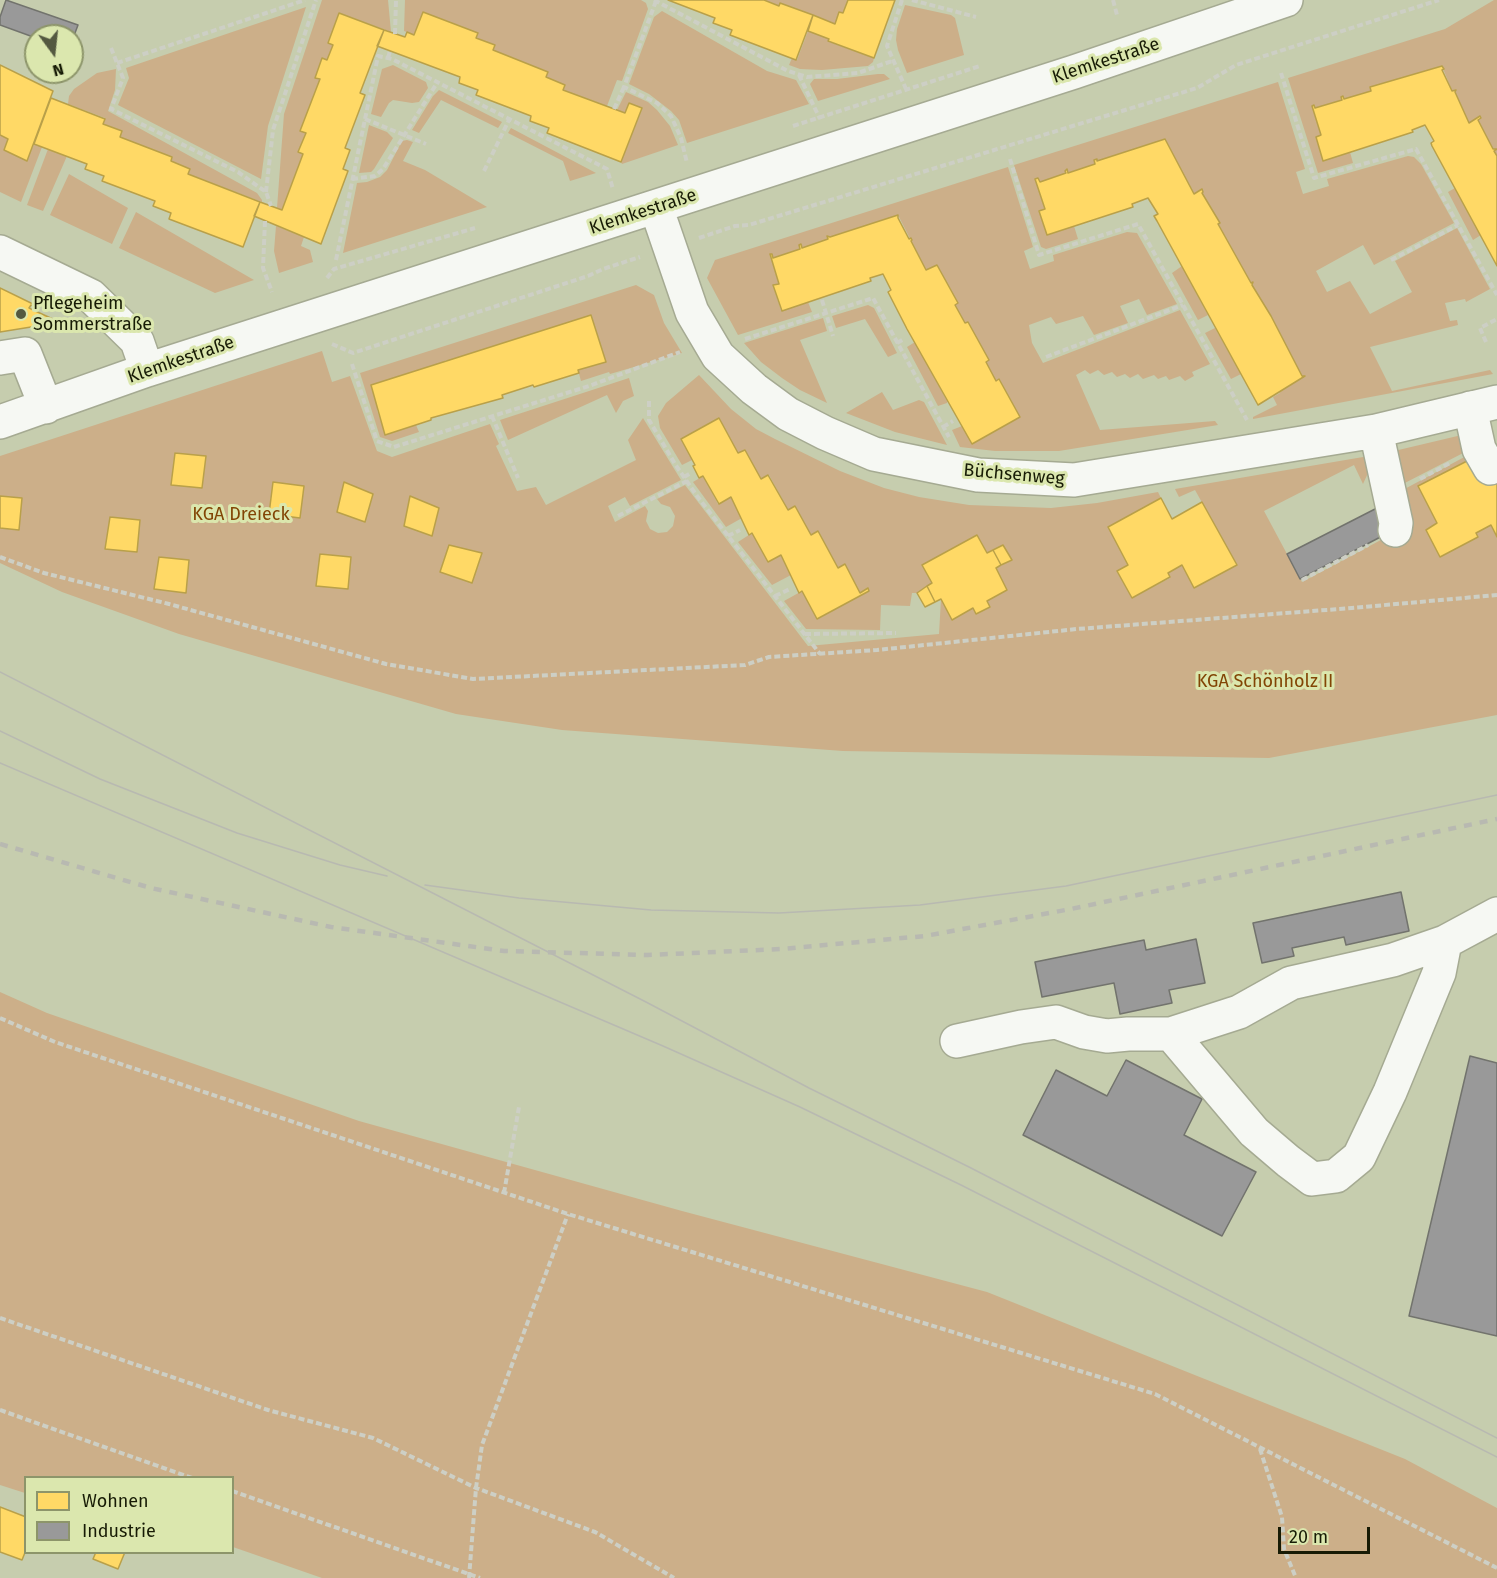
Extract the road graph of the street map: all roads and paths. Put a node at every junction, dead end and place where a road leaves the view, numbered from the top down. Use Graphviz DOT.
graph roads {
  1 [pos="305,0"];
  2 [pos="316,0"];
  3 [pos="396,0"];
  4 [pos="902,0"];
  5 [pos="912,0"];
  6 [pos="1113,0"];
  7 [pos="1287,0"];
  8 [pos="1439,0"];
  9 [pos="655,1"];
  10 [pos="1117,15"];
  11 [pos="976,17"];
  12 [pos="395,34"];
  13 [pos="111,48"];
  14 [pos="390,51"];
  15 [pos="387,58"];
  16 [pos="117,63"];
  17 [pos="1281,73"];
  18 [pos="799,75"];
  19 [pos="437,83"];
  20 [pos="624,87"];
  21 [pos="614,109"];
  22 [pos="365,118"];
  23 [pos="509,120"];
  24 [pos="405,134"];
  25 [pos="681,138"];
  26 [pos="426,144"];
  27 [pos="834,150"];
  28 [pos="1010,159"];
  29 [pos="484,171"];
  30 [pos="352,178"];
  31 [pos="266,192"];
  32 [pos="271,206"];
  33 [pos="656,207"];
  34 [pos="622,219"];
  35 [pos="265,221"];
  36 [pos="1458,225"];
  37 [pos="670,247"];
  38 [pos="0,252"];
  39 [pos="336,260"];
  40 [pos="1391,260"];
  41 [pos="272,292"];
  42 [pos="1497,295"];
  43 [pos="822,300"];
  44 [pos="1183,305"];
  45 [pos="825,313"];
  46 [pos="1497,319"];
  47 [pos="834,336"];
  48 [pos="904,339"];
  49 [pos="328,342"];
  50 [pos="736,342"];
  51 [pos="1486,342"];
  52 [pos="897,343"];
  53 [pos="689,349"];
  54 [pos="1046,357"];
  55 [pos="0,358"];
  56 [pos="352,364"];
  57 [pos="147,370"];
  58 [pos="650,401"];
  59 [pos="1484,405"];
  60 [pos="46,407"];
  61 [pos="492,416"];
  62 [pos="953,421"];
  63 [pos="0,422"];
  64 [pos="943,427"];
  65 [pos="1251,428"];
  66 [pos="1376,430"];
  67 [pos="953,444"];
  68 [pos="1484,458"];
  69 [pos="691,472"];
  70 [pos="518,478"];
  71 [pos="685,479"];
  72 [pos="1390,494"];
  73 [pos="618,516"];
  74 [pos="740,530"];
  75 [pos="1395,531"];
  76 [pos="728,536"];
  77 [pos="0,557"];
  78 [pos="1302,580"];
  79 [pos="790,589"];
  80 [pos="1497,595"];
  81 [pos="775,596"];
  82 [pos="896,633"];
  83 [pos="804,634"];
  84 [pos="820,654"];
  85 [pos="1497,914"];
  86 [pos="1445,942"];
  87 [pos="0,1018"];
  88 [pos="1171,1034"];
  89 [pos="957,1041"];
  90 [pos="519,1107"];
  91 [pos="504,1193"];
  92 [pos="568,1215"];
  93 [pos="0,1318"];
  94 [pos="0,1410"];
  95 [pos="1260,1449"];
  96 [pos="186,1476"];
  97 [pos="476,1488"];
  98 [pos="234,1492"];
  99 [pos="1497,1568"];
  100 [pos="470,1576"];
  101 [pos="480,1578"];
  102 [pos="674,1578"];
  103 [pos="1296,1578"];
  1 -- 16 [label="path"];
  2 -- 31 [label="path"];
  3 -- 12 [label="path"];
  4 -- 18 [label="path"];
  5 -- 11 [label="path"];
  6 -- 10 [label="path"];
  7 -- 27 [label="street, Klemkestraße"];
  8 -- 37 [label="path"];
  9 -- 18 [label="path"];
  9 -- 20 [label="path"];
  13 -- 16 [label="path"];
  14 -- 15 [label="path"];
  15 -- 19 [label="path"];
  15 -- 22 [label="path"];
  16 -- 31 [label="path"];
  17 -- 36 [label="path"];
  18 -- 27 [label="path"];
  19 -- 23 [label="path"];
  19 -- 24 [label="path"];
  20 -- 21 [label="path"];
  20 -- 25 [label="path"];
  22 -- 24 [label="path"];
  22 -- 30 [label="path"];
  23 -- 29 [label="path"];
  23 -- 34 [label="path"];
  24 -- 26 [label="path"];
  24 -- 30 [label="path"];
  27 -- 33 [label="street, Klemkestraße"];
  28 -- 44 [label="path"];
  30 -- 39 [label="path"];
  31 -- 32 [label="path"];
  33 -- 34 [label="street, Klemkestraße"];
  33 -- 37 [label="street, Büchsenweg"];
  34 -- 57 [label="street, Klemkestraße"];
  35 -- 41 [label="path"];
  36 -- 40 [label="path"];
  36 -- 42 [label="path"];
  37 -- 49 [label="path"];
  37 -- 66 [label="street, Büchsenweg"];
  38 -- 57 [label="street"];
  43 -- 45 [label="path"];
  44 -- 54 [label="path"];
  44 -- 65 [label="path"];
  45 -- 47 [label="path"];
  45 -- 50 [label="path"];
  45 -- 52 [label="path"];
  46 -- 51 [label="path"];
  48 -- 52 [label="path"];
  52 -- 64 [label="path"];
  53 -- 61 [label="path"];
  55 -- 60 [label="street"];
  56 -- 61 [label="path"];
  57 -- 60 [label="street, Klemkestraße"];
  58 -- 71 [label="path"];
  59 -- 66 [label="street, Büchsenweg"];
  59 -- 68 [label="street"];
  60 -- 63 [label="street, Klemkestraße"];
  61 -- 70 [label="path"];
  62 -- 64 [label="path"];
  64 -- 67 [label="path"];
  66 -- 72 [label="street"];
  68 -- 72 [label="path"];
  69 -- 71 [label="path"];
  71 -- 73 [label="path"];
  71 -- 76 [label="path"];
  72 -- 75 [label="street"];
  74 -- 76 [label="path"];
  75 -- 78 [label="path"];
  76 -- 81 [label="path"];
  77 -- 84 [label="path"];
  79 -- 81 [label="path"];
  80 -- 84 [label="path"];
  81 -- 83 [label="path"];
  82 -- 83 [label="path"];
  83 -- 84 [label="path"];
  85 -- 86 [label="street"];
  86 -- 88 [label="street"];
  86 -- 88 [label="street"];
  87 -- 91 [label="path"];
  88 -- 89 [label="street"];
  90 -- 91 [label="path"];
  91 -- 92 [label="path"];
  92 -- 95 [label="path"];
  92 -- 97 [label="path"];
  93 -- 97 [label="path"];
  94 -- 96 [label="path"];
  95 -- 99 [label="path"];
  95 -- 103 [label="path"];
  97 -- 100 [label="path"];
  97 -- 102 [label="path"];
  98 -- 100 [label="path"];
  100 -- 101 [label="path"];
}
